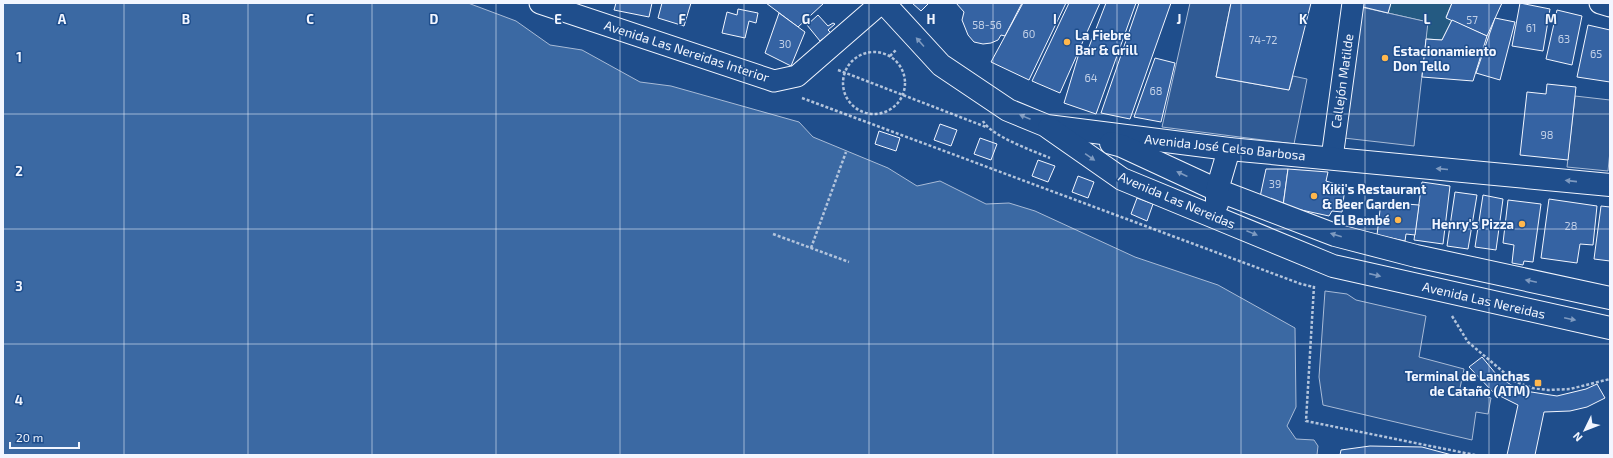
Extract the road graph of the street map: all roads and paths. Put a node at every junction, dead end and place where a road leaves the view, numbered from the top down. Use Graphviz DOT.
graph roads {
  1 [pos="540,3"];
  2 [pos="883,3"];
  3 [pos="1353,3"];
  4 [pos="1600,3"];
  5 [pos="1610,6"];
  6 [pos="896,50"];
  7 [pos="890,56"];
  8 [pos="814,61"];
  9 [pos="844,72"];
  10 [pos="785,79"];
  11 [pos="903,94"];
  12 [pos="1047,126"];
  13 [pos="986,127"];
  14 [pos="1229,149"];
  15 [pos="846,152"];
  16 [pos="1332,158"];
  17 [pos="1610,185"];
  18 [pos="1218,190"];
  19 [pos="1216,218"];
  20 [pos="773,234"];
  21 [pos="811,248"];
  22 [pos="849,262"];
  23 [pos="1314,280"];
  24 [pos="1314,287"];
  25 [pos="1610,298"];
  26 [pos="1448,311"];
  27 [pos="1610,328"];
  28 [pos="1610,379"];
  29 [pos="1476,455"];
  1 -- 10 [label="street, Avenida Las Nereidas Interior"];
  2 -- 8 [label="street, Avenida Las Nereidas Interior"];
  12 -- 2 [label="street, Avenida José Celso Barbosa, one-way"];
  3 -- 16 [label="street, Callejón Matilde"];
  4 -- 5 [label="street"];
  6 -- 7 [label="path"];
  7 -- 9 [label="path"];
  7 -- 11 [label="path"];
  8 -- 9 [label="path"];
  8 -- 10 [label="street, Avenida Las Nereidas Interior"];
  9 -- 11 [label="path"];
  9 -- 11 [label="path"];
  10 -- 24 [label="path"];
  11 -- 13 [label="path"];
  12 -- 14 [label="street, Avenida José Celso Barbosa"];
  18 -- 12 [label="street, Avenida Las Nereidas, one-way"];
  12 -- 19 [label="street, Avenida Las Nereidas, one-way"];
  14 -- 16 [label="street, Avenida José Celso Barbosa"];
  14 -- 18 [label="street"];
  15 -- 21 [label="path"];
  17 -- 16 [label="street, Avenida José Celso Barbosa, one-way"];
  18 -- 19 [label="street"];
  25 -- 18 [label="street, Avenida Las Nereidas, one-way"];
  19 -- 27 [label="street, Avenida Las Nereidas, one-way"];
  20 -- 21 [label="path"];
  21 -- 22 [label="path"];
  23 -- 24 [label="path"];
  24 -- 29 [label="path"];
  26 -- 28 [label="path"];
}
